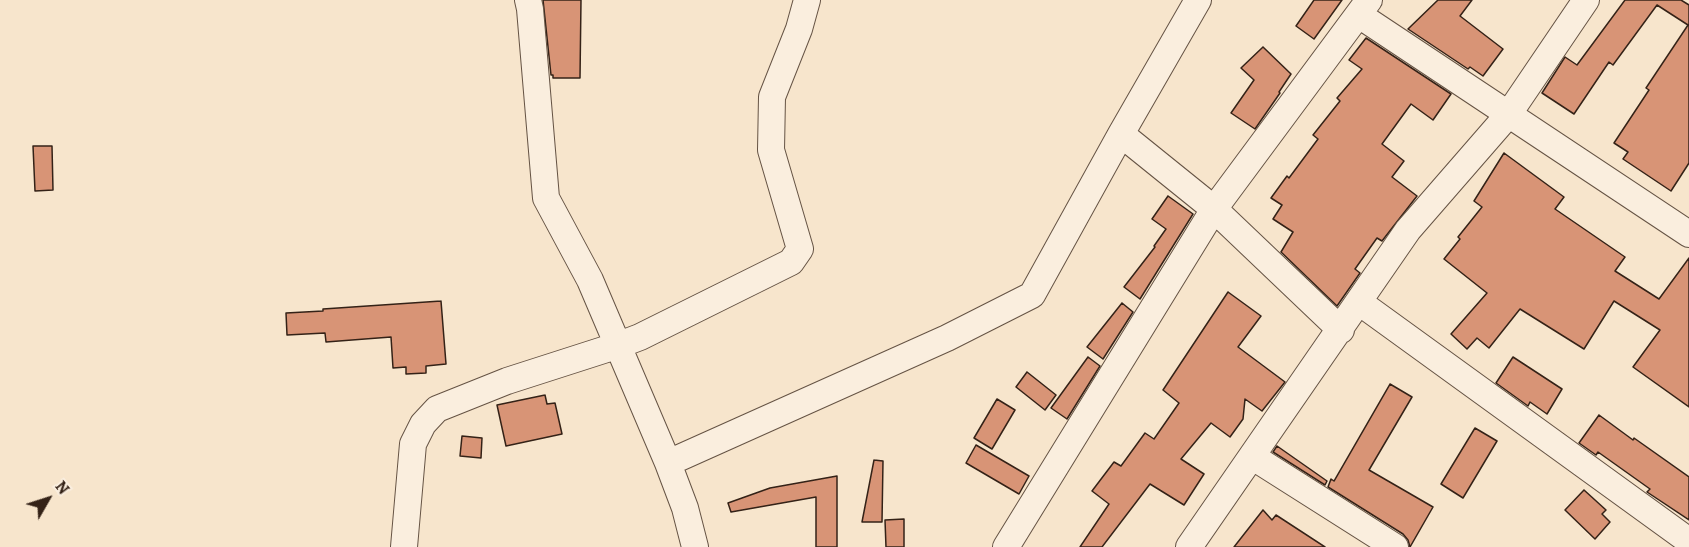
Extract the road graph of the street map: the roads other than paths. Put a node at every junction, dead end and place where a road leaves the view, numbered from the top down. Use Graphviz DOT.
graph roads {
  1 [pos="528,0"];
  2 [pos="807,0"];
  3 [pos="1198,0"];
  4 [pos="1586,0"];
  5 [pos="1364,8"];
  6 [pos="1508,115"];
  7 [pos="1121,134"];
  8 [pos="1214,209"];
  9 [pos="1689,234"];
  10 [pos="1359,302"];
  11 [pos="1341,330"];
  12 [pos="619,345"];
  13 [pos="1253,457"];
  14 [pos="668,463"];
  15 [pos="1689,541"];
  16 [pos="404,547"];
  17 [pos="695,547"];
  18 [pos="1006,547"];
  19 [pos="1189,547"];
  20 [pos="1395,547"];
  1 -- 12 [label="street"];
  2 -- 12 [label="street"];
  3 -- 7 [label="street"];
  4 -- 6 [label="street"];
  5 -- 6 [label="street"];
  5 -- 8 [label="street"];
  6 -- 9 [label="street"];
  6 -- 10 [label="street"];
  7 -- 8 [label="street"];
  7 -- 14 [label="street"];
  8 -- 11 [label="street"];
  8 -- 18 [label="street"];
  10 -- 11 [label="street"];
  10 -- 15 [label="street"];
  11 -- 13 [label="street"];
  12 -- 14 [label="street"];
  12 -- 16 [label="street"];
  13 -- 19 [label="street"];
  13 -- 20 [label="street"];
  14 -- 17 [label="street"];
}
